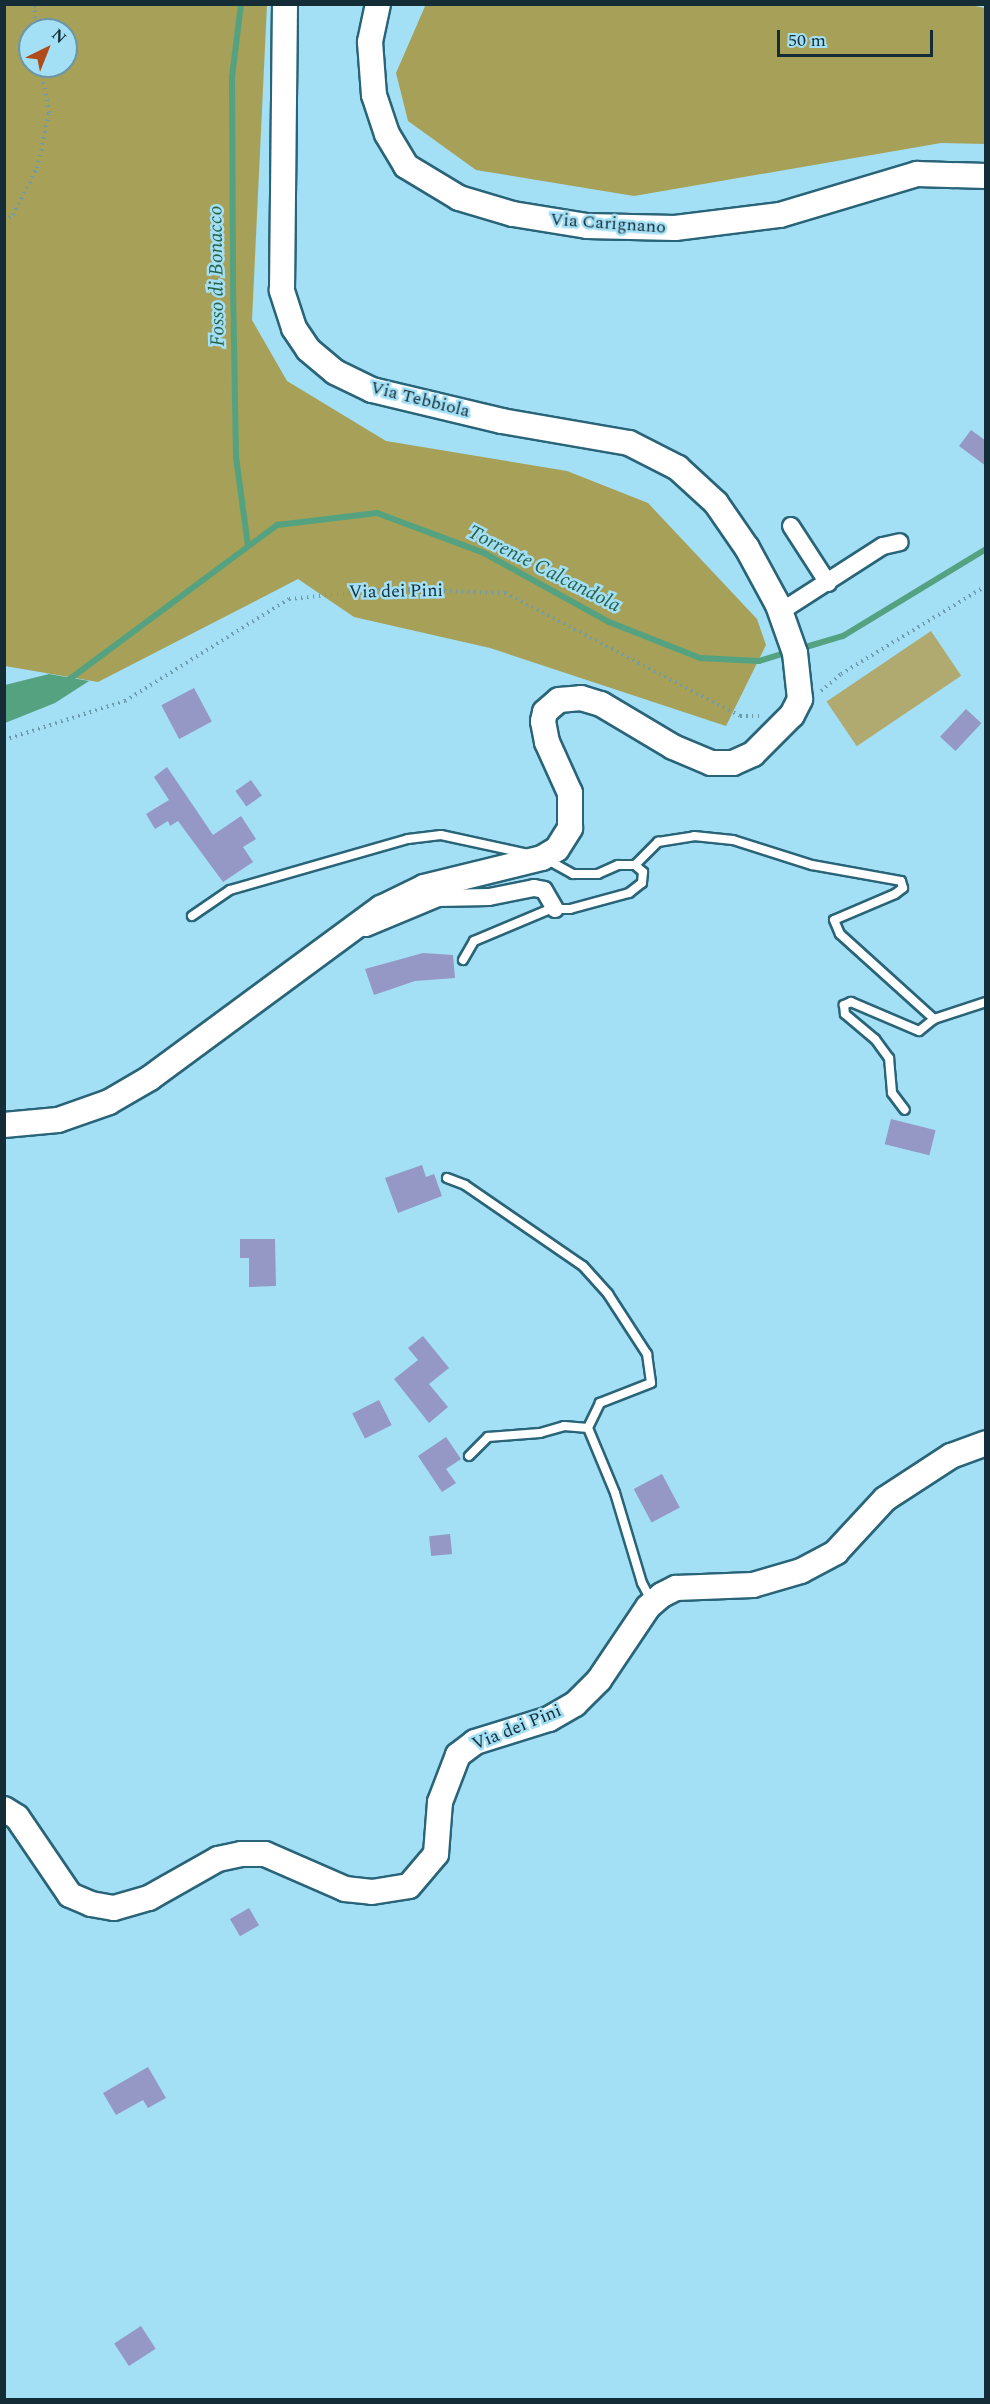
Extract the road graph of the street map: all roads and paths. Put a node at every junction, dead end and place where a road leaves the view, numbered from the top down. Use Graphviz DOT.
graph roads {
  1 [pos="38,4"];
  2 [pos="285,4"];
  3 [pos="378,4"];
  4 [pos="35,18"];
  5 [pos="43,78"];
  6 [pos="986,176"];
  7 [pos="4,221"];
  8 [pos="791,526"];
  9 [pos="900,542"];
  10 [pos="828,583"];
  11 [pos="986,586"];
  12 [pos="779,609"];
  13 [pos="841,674"];
  14 [pos="792,715"];
  15 [pos="4,740"];
  16 [pos="542,858"];
  17 [pos="635,865"];
  18 [pos="555,909"];
  19 [pos="192,916"];
  20 [pos="337,939"];
  21 [pos="463,960"];
  22 [pos="986,1002"];
  23 [pos="934,1019"];
  24 [pos="906,1110"];
  25 [pos="4,1125"];
  26 [pos="447,1178"];
  27 [pos="588,1428"];
  28 [pos="986,1443"];
  29 [pos="469,1456"];
  30 [pos="653,1603"];
  31 [pos="4,1809"];
  1 -- 4 [label="path"];
  2 -- 12 [label="main road, Via Tebbiola"];
  3 -- 6 [label="main road, Via Carignano"];
  5 -- 7 [label="path"];
  8 -- 10 [label="street"];
  9 -- 10 [label="street"];
  10 -- 12 [label="street"];
  11 -- 13 [label="path"];
  12 -- 14 [label="main road, Via Tebbiola"];
  14 -- 15 [label="path, Via dei Pini"];
  14 -- 16 [label="main road"];
  16 -- 17 [label="lane"];
  16 -- 19 [label="lane"];
  16 -- 20 [label="main road"];
  17 -- 18 [label="lane"];
  17 -- 23 [label="lane"];
  18 -- 20 [label="street"];
  18 -- 21 [label="lane"];
  20 -- 25 [label="main road"];
  22 -- 23 [label="lane"];
  23 -- 24 [label="lane"];
  26 -- 27 [label="lane"];
  27 -- 29 [label="lane"];
  27 -- 30 [label="lane"];
  28 -- 30 [label="main road, Via dei Pini"];
  30 -- 31 [label="main road, Via dei Pini"];
}
